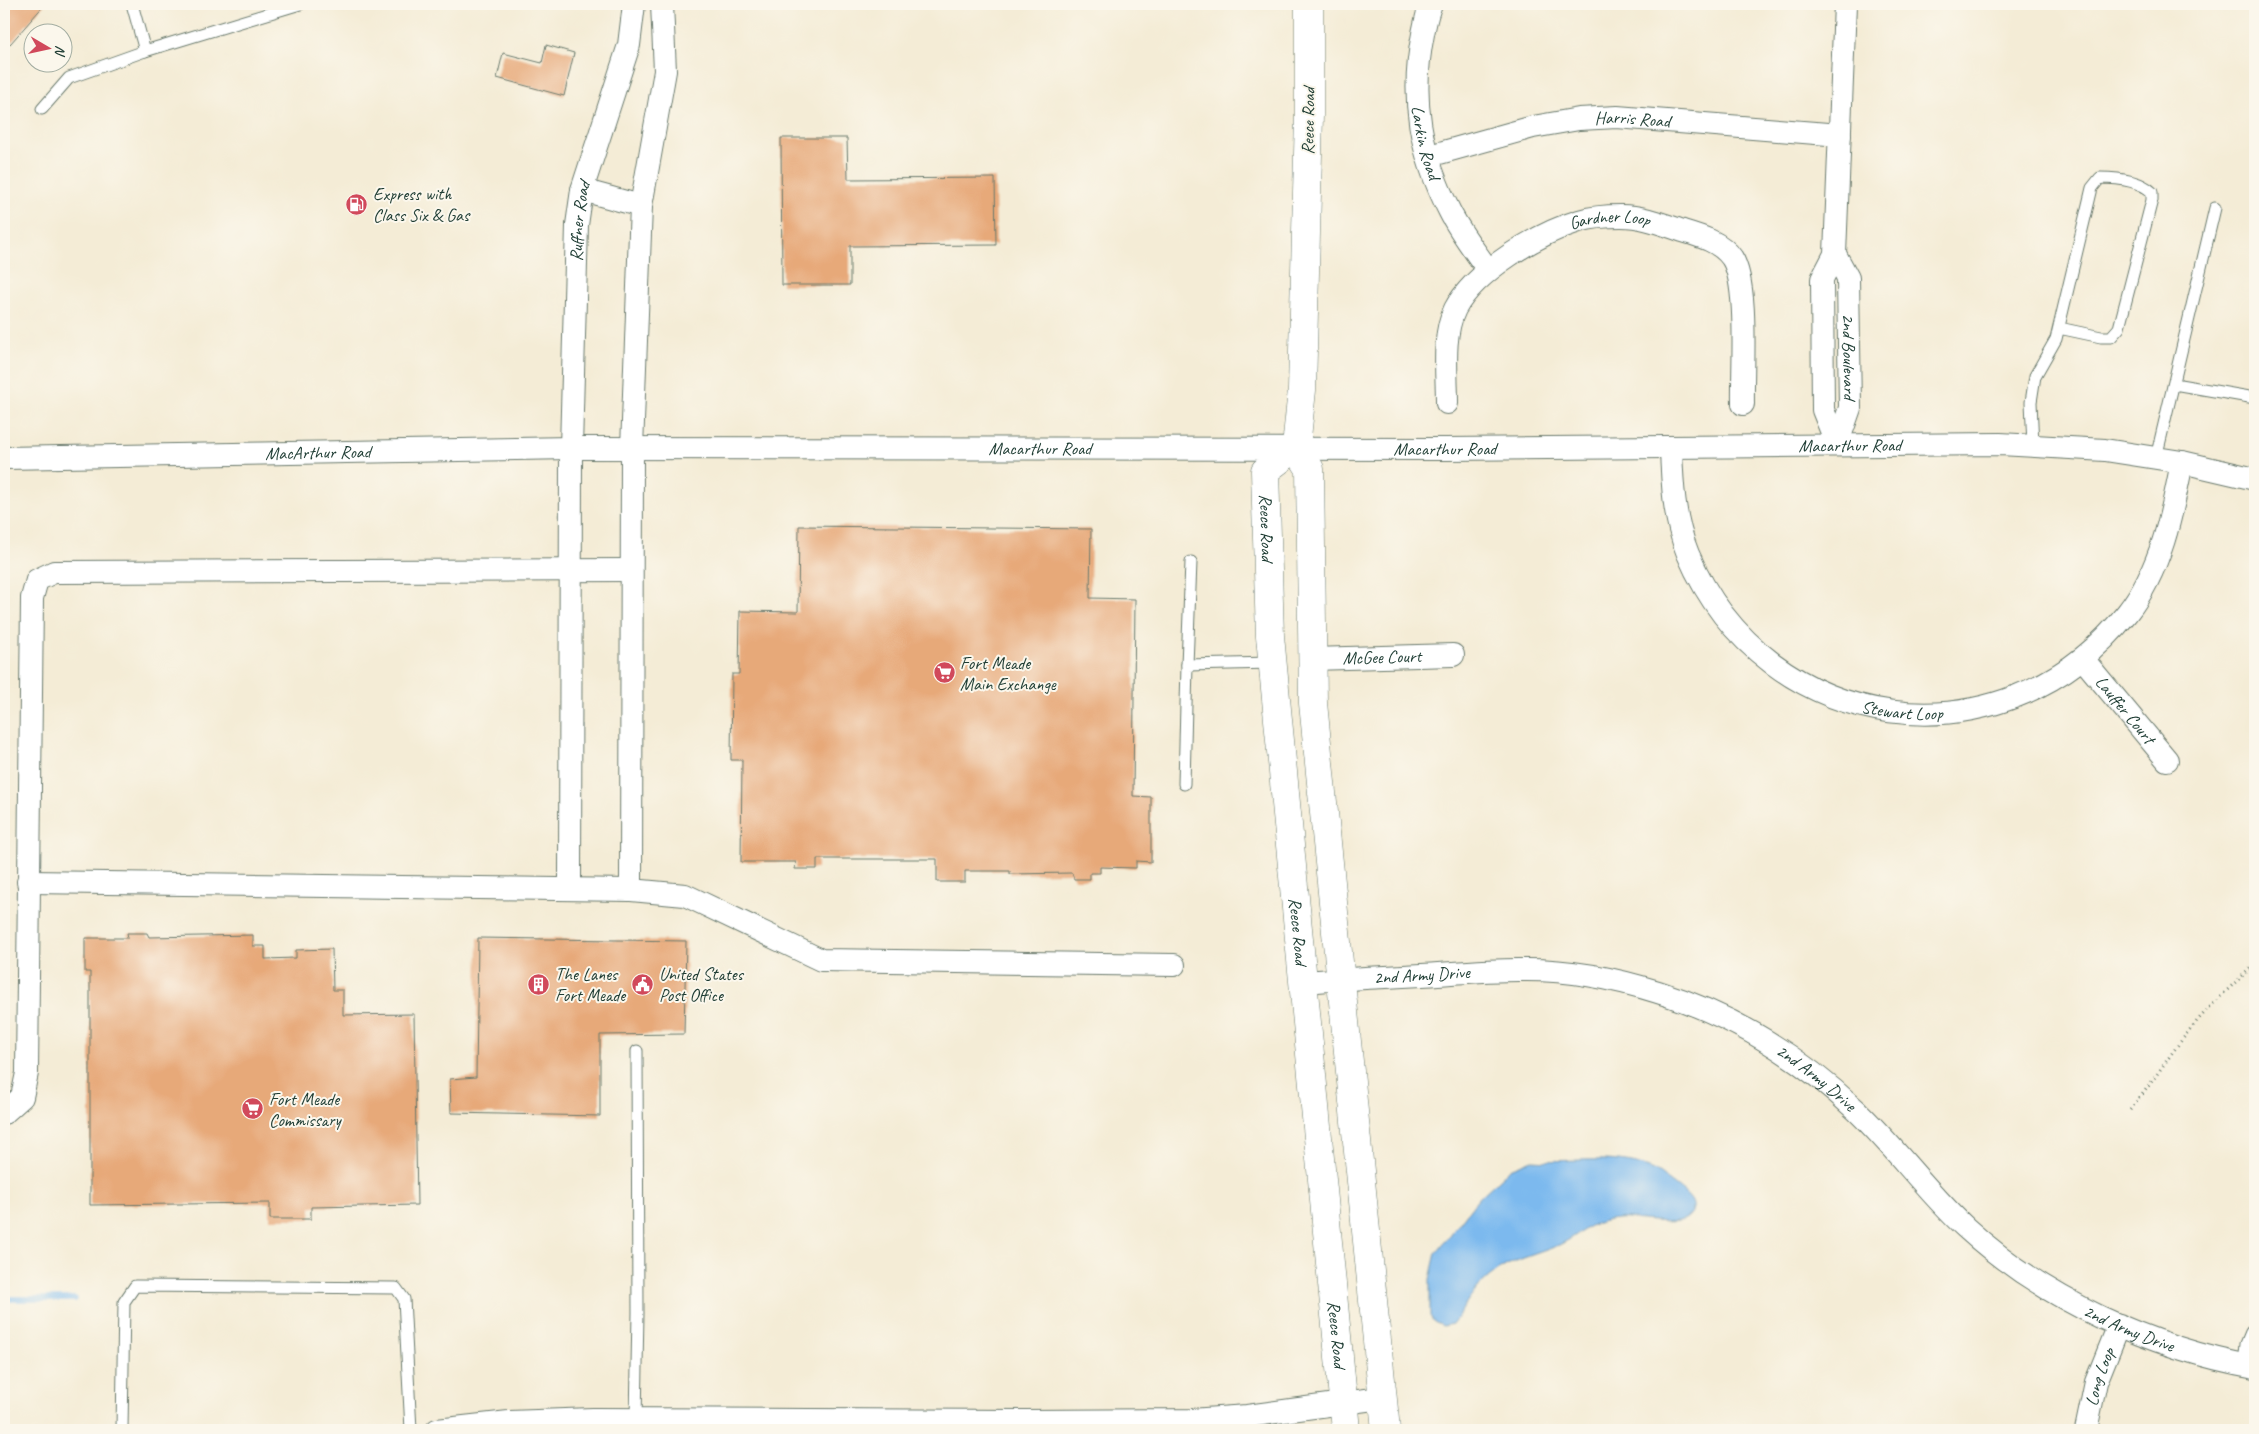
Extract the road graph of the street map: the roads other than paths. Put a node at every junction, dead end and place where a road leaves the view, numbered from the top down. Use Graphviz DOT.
graph roads {
  1 [pos="132,4"];
  2 [pos="300,4"];
  3 [pos="634,4"];
  4 [pos="662,4"];
  5 [pos="1309,4"];
  6 [pos="1430,4"];
  7 [pos="1845,4"];
  8 [pos="629,46"];
  9 [pos="146,50"];
  10 [pos="664,53"];
  11 [pos="42,109"];
  12 [pos="1840,135"];
  13 [pos="1429,156"];
  14 [pos="582,190"];
  15 [pos="641,206"];
  16 [pos="2214,208"];
  17 [pos="1488,270"];
  18 [pos="2058,328"];
  19 [pos="2174,384"];
  20 [pos="2255,398"];
  21 [pos="1448,402"];
  22 [pos="1743,404"];
  23 [pos="1837,445"];
  24 [pos="2033,445"];
  25 [pos="1671,446"];
  26 [pos="1296,447"];
  27 [pos="571,448"];
  28 [pos="632,448"];
  29 [pos="4,458"];
  30 [pos="2156,458"];
  31 [pos="2182,462"];
  32 [pos="2255,479"];
  33 [pos="1191,562"];
  34 [pos="571,570"];
  35 [pos="631,570"];
  36 [pos="1453,655"];
  37 [pos="1312,659"];
  38 [pos="2084,659"];
  39 [pos="1272,663"];
  40 [pos="1187,665"];
  41 [pos="2167,760"];
  42 [pos="1184,784"];
  43 [pos="28,882"];
  44 [pos="570,889"];
  45 [pos="631,890"];
  46 [pos="1174,965"];
  47 [pos="1341,979"];
  48 [pos="1303,982"];
  49 [pos="638,1051"];
  50 [pos="4,1113"];
  51 [pos="2119,1325"];
  52 [pos="2255,1331"];
  53 [pos="2250,1366"];
  54 [pos="1382,1398"];
  55 [pos="1343,1403"];
  56 [pos="636,1419"];
  57 [pos="122,1430"];
  58 [pos="411,1430"];
  59 [pos="440,1430"];
  60 [pos="1346,1430"];
  61 [pos="1386,1430"];
  62 [pos="2086,1430"];
  1 -- 9 [label="lane"];
  2 -- 9 [label="lane"];
  3 -- 8 [label="street, Ruffner Road"];
  4 -- 10 [label="street"];
  5 -- 26 [label="street, Reece Road"];
  6 -- 13 [label="street, Larkin Road"];
  7 -- 12 [label="street, 2nd Boulevard"];
  8 -- 10 [label="street"];
  8 -- 14 [label="street, Ruffner Road"];
  9 -- 11 [label="lane"];
  10 -- 15 [label="street"];
  12 -- 13 [label="street, Harris Road"];
  12 -- 23 [label="street, 2nd Boulevard"];
  13 -- 17 [label="street, Larkin Road"];
  14 -- 15 [label="street"];
  14 -- 27 [label="street, Ruffner Road"];
  15 -- 28 [label="street"];
  16 -- 19 [label="lane"];
  17 -- 21 [label="street, Gardner Loop"];
  17 -- 22 [label="street, Gardner Loop"];
  18 -- 18 [label="lane"];
  18 -- 24 [label="lane"];
  19 -- 20 [label="lane"];
  19 -- 30 [label="lane"];
  23 -- 24 [label="street, Macarthur Road"];
  23 -- 25 [label="street, Macarthur Road"];
  24 -- 30 [label="street, Macarthur Road"];
  25 -- 26 [label="street, Macarthur Road"];
  25 -- 38 [label="street, Stewart Loop"];
  26 -- 28 [label="street, Macarthur Road"];
  26 -- 37 [label="street"];
  26 -- 39 [label="street, Reece Road"];
  27 -- 28 [label="street, MacArthur Road"];
  27 -- 29 [label="street, MacArthur Road"];
  27 -- 34 [label="street, Ruffner Road"];
  28 -- 35 [label="street"];
  30 -- 31 [label="street, Macarthur Road"];
  31 -- 32 [label="street, Macarthur Road"];
  31 -- 38 [label="street, Stewart Loop"];
  33 -- 40 [label="lane"];
  34 -- 35 [label="street"];
  34 -- 43 [label="street"];
  34 -- 44 [label="street, Ruffner Road"];
  35 -- 45 [label="street"];
  36 -- 37 [label="street, McGee Court"];
  37 -- 47 [label="street"];
  38 -- 41 [label="street, Lauffer Court"];
  39 -- 40 [label="lane"];
  39 -- 48 [label="street, Reece Road"];
  40 -- 42 [label="lane"];
  43 -- 44 [label="street"];
  43 -- 50 [label="street"];
  44 -- 45 [label="street"];
  45 -- 46 [label="street"];
  47 -- 48 [label="street, 2nd Army Drive"];
  47 -- 51 [label="street, 2nd Army Drive"];
  47 -- 54 [label="street"];
  48 -- 55 [label="street, Reece Road"];
  49 -- 56 [label="lane"];
  51 -- 53 [label="street, 2nd Army Drive"];
  51 -- 62 [label="street, Long Loop"];
  52 -- 53 [label="lane"];
  54 -- 55 [label="street"];
  54 -- 61 [label="street"];
  55 -- 56 [label="street"];
  55 -- 60 [label="street, Reece Road"];
  56 -- 59 [label="street"];
  57 -- 58 [label="lane"];
}
